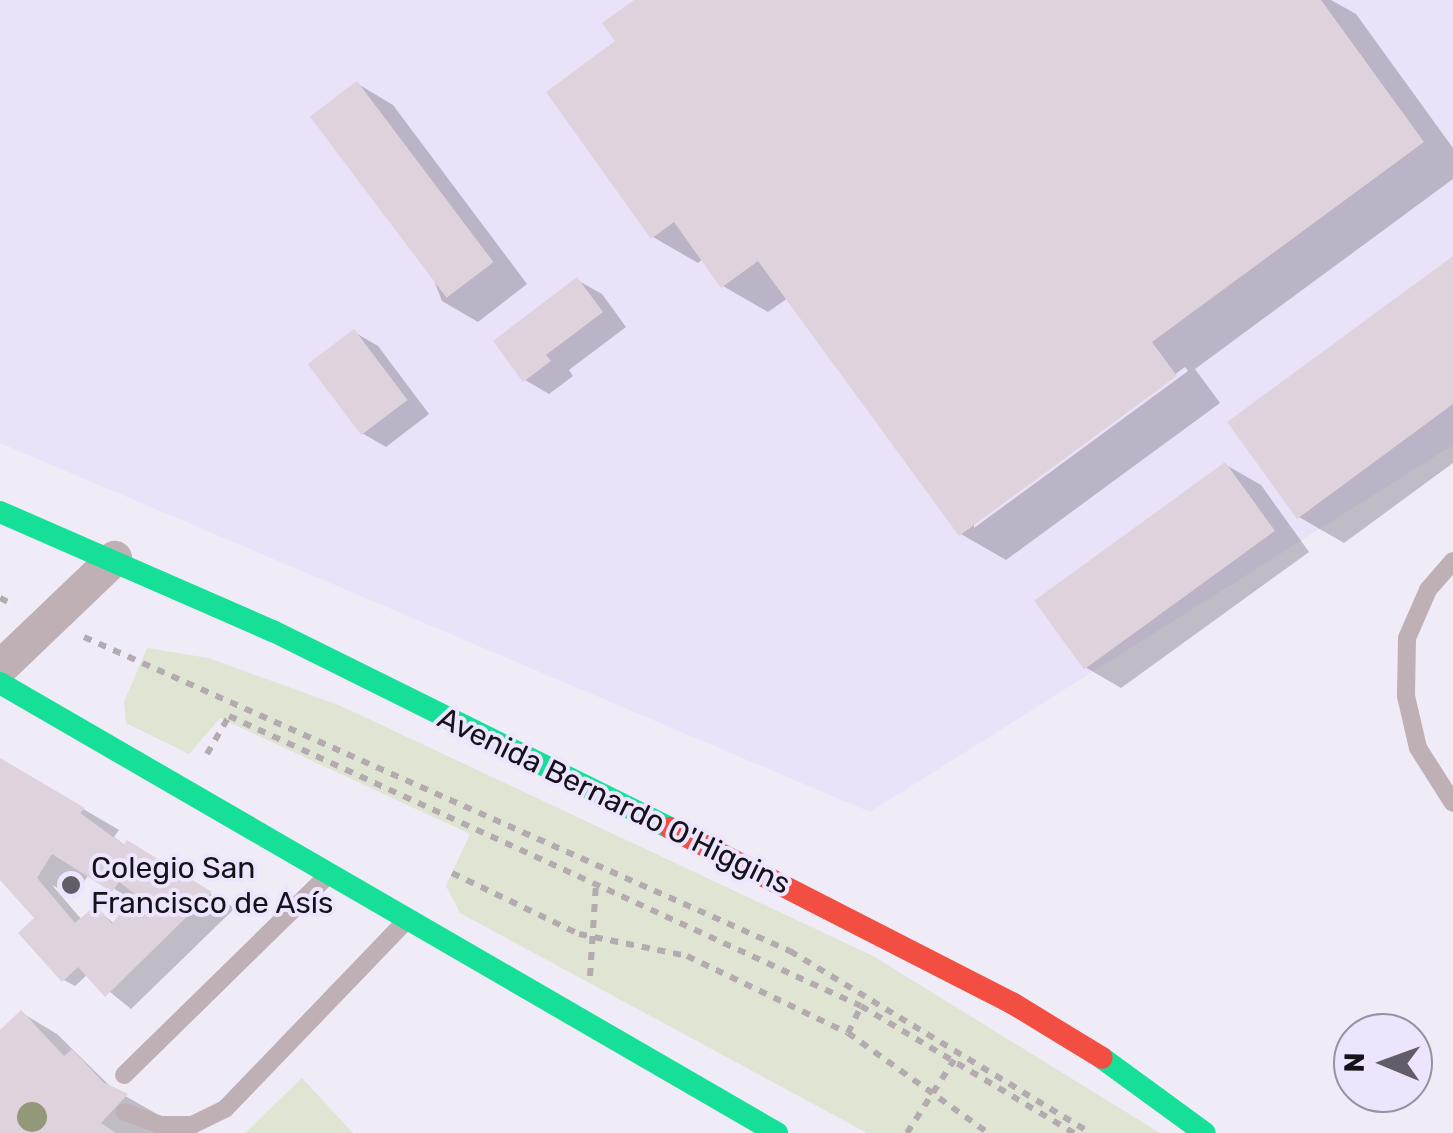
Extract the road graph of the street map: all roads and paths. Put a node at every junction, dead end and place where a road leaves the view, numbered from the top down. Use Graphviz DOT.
graph roads {
  1 [pos="0,512"];
  2 [pos="114,558"];
  3 [pos="1453,561"];
  4 [pos="0,598"];
  5 [pos="48,621"];
  6 [pos="0,667"];
  7 [pos="0,683"];
  8 [pos="187,790"];
  9 [pos="1453,803"];
  10 [pos="331,872"];
  11 [pos="452,873"];
  12 [pos="596,882"];
  13 [pos="409,918"];
  14 [pos="593,937"];
  15 [pos="861,1006"];
  16 [pos="586,1022"];
  17 [pos="848,1033"];
  18 [pos="954,1060"];
  19 [pos="124,1075"];
  20 [pos="933,1093"];
  21 [pos="125,1112"];
  22 [pos="1053,1118"];
  23 [pos="777,1133"];
  24 [pos="907,1133"];
  25 [pos="988,1133"];
  26 [pos="1052,1133"];
  27 [pos="1074,1133"];
  28 [pos="1090,1133"];
  29 [pos="1205,1133"];
  1 -- 2 [label="main road, Avenida Bernardo O'Higgins"];
  2 -- 5 [label="street"];
  2 -- 29 [label="main road, Avenida Bernardo O'Higgins"];
  3 -- 9 [label="lane"];
  4 -- 5 [label="path"];
  5 -- 6 [label="street"];
  5 -- 28 [label="path"];
  7 -- 8 [label="main road"];
  8 -- 10 [label="main road"];
  8 -- 12 [label="path"];
  10 -- 13 [label="main road"];
  10 -- 19 [label="lane"];
  11 -- 14 [label="path"];
  12 -- 14 [label="path"];
  12 -- 15 [label="path"];
  13 -- 16 [label="main road"];
  13 -- 21 [label="lane"];
  14 -- 16 [label="path"];
  14 -- 17 [label="path"];
  15 -- 17 [label="path"];
  15 -- 18 [label="path"];
  16 -- 23 [label="main road"];
  17 -- 20 [label="path"];
  18 -- 20 [label="path"];
  18 -- 22 [label="path"];
  20 -- 24 [label="path"];
  20 -- 25 [label="path"];
  22 -- 26 [label="path"];
  22 -- 27 [label="path"];
}
